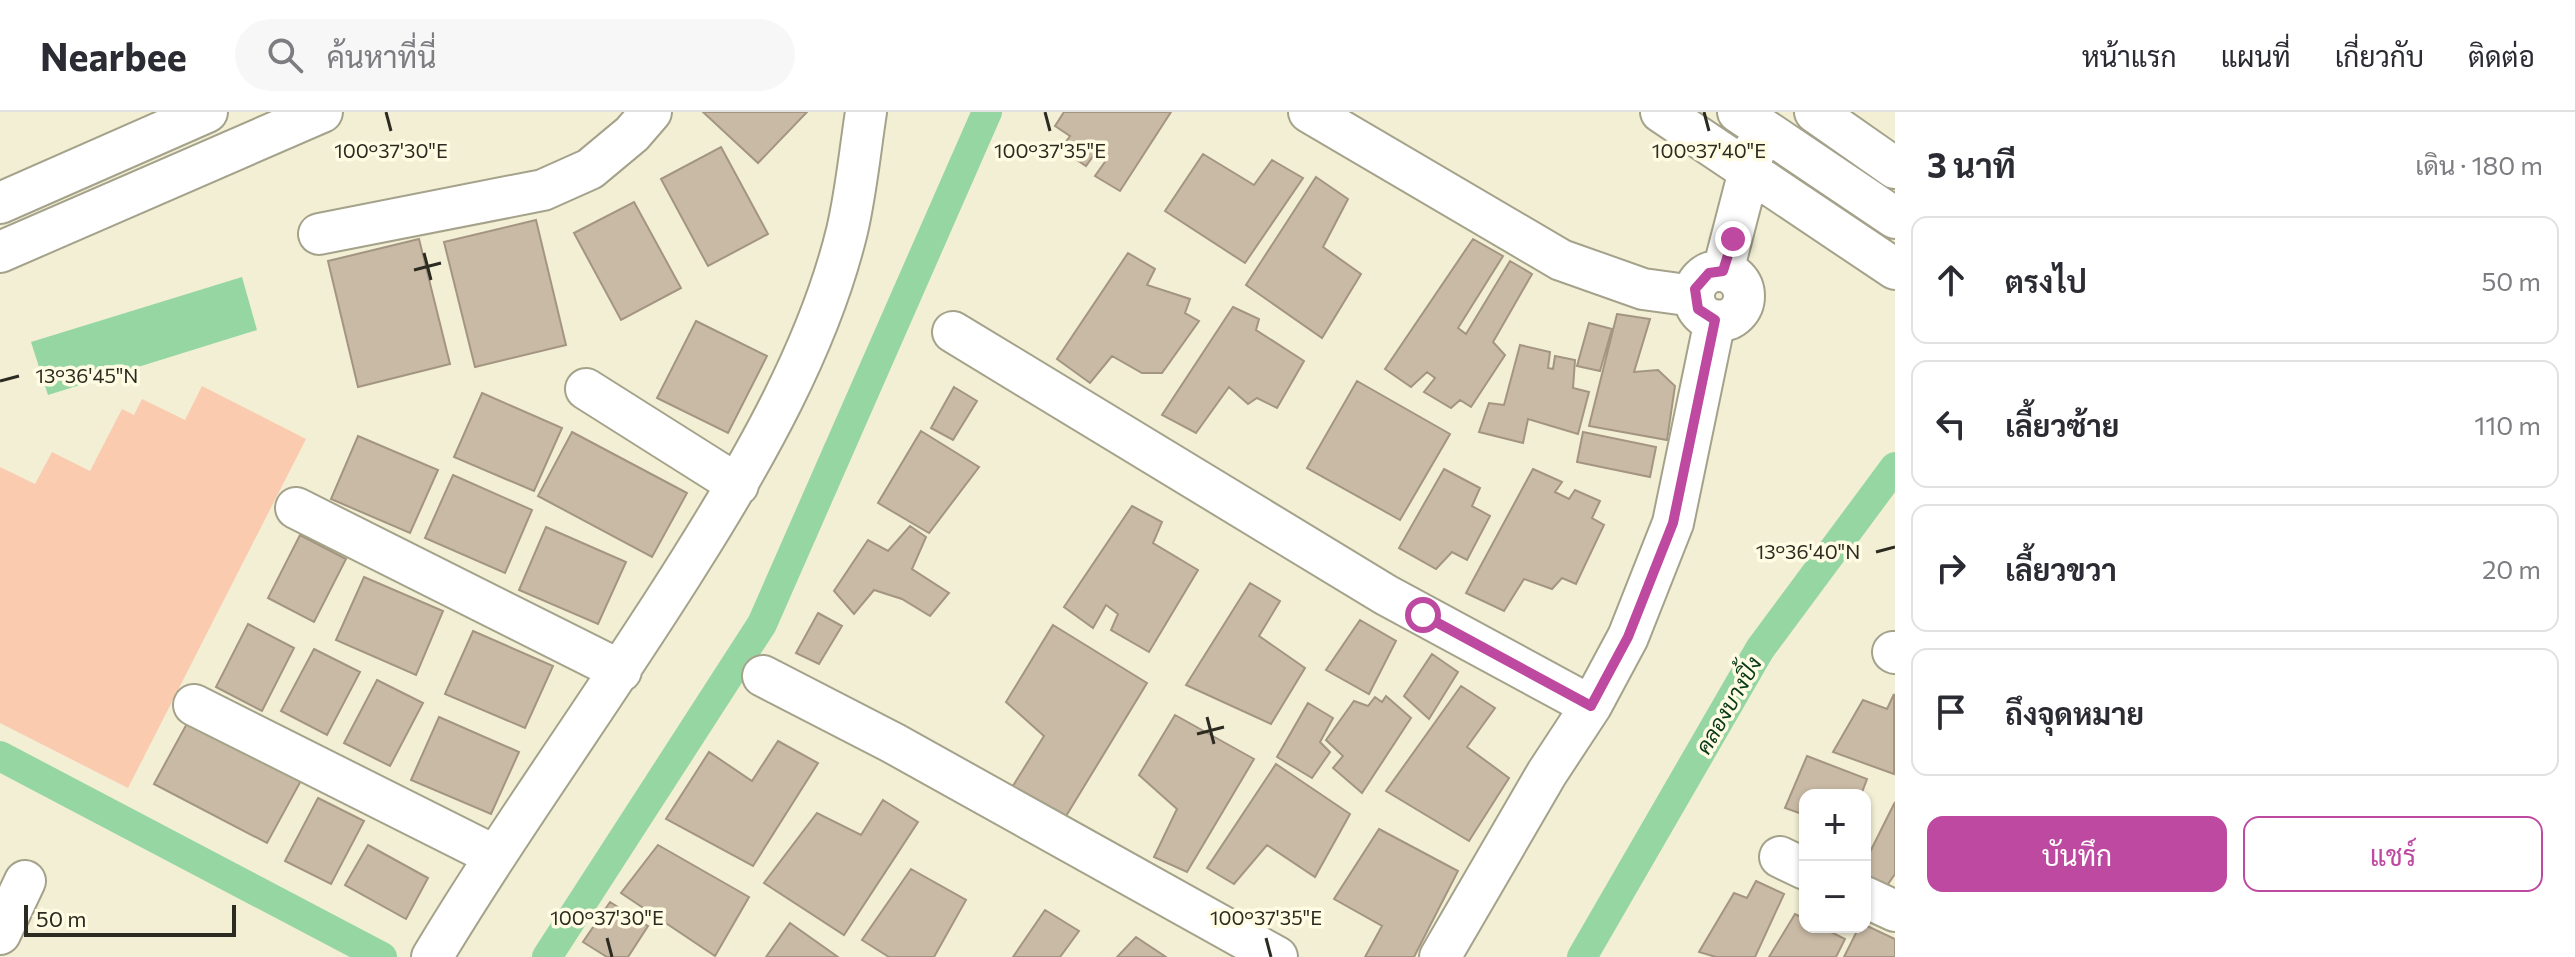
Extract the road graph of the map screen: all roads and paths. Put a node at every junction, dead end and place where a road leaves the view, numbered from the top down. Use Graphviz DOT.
graph roads {
  1 [pos="207,112"];
  2 [pos="322,112"];
  3 [pos="651,112"];
  4 [pos="866,112"];
  5 [pos="1309,112"];
  6 [pos="1661,112"];
  7 [pos="1815,112"];
  8 [pos="1750,120"];
  9 [pos="1895,168"];
  10 [pos="1746,171"];
  11 [pos="0,203"];
  12 [pos="1895,218"];
  13 [pos="319,234"];
  14 [pos="0,252"];
  15 [pos="1895,269"];
  16 [pos="1711,295"];
  17 [pos="953,332"];
  18 [pos="586,389"];
  19 [pos="738,485"];
  20 [pos="296,508"];
  21 [pos="621,671"];
  22 [pos="763,676"];
  23 [pos="194,705"];
  24 [pos="1591,706"];
  25 [pos="493,855"];
  26 [pos="25,881"];
  27 [pos="1871,900"];
  28 [pos="1895,911"];
  29 [pos="0,934"];
  30 [pos="434,954"];
  31 [pos="1277,957"];
  32 [pos="1440,957"];
  1 -- 11 [label="street"];
  2 -- 14 [label="street"];
  3 -- 13 [label="street"];
  4 -- 19 [label="street"];
  5 -- 16 [label="street"];
  6 -- 10 [label="street"];
  7 -- 9 [label="street"];
  8 -- 10 [label="street"];
  8 -- 12 [label="street"];
  10 -- 15 [label="street"];
  10 -- 16 [label="street"];
  16 -- 24 [label="street"];
  17 -- 24 [label="street"];
  18 -- 19 [label="street"];
  19 -- 21 [label="street"];
  20 -- 21 [label="street"];
  21 -- 25 [label="street"];
  22 -- 31 [label="street"];
  23 -- 25 [label="street"];
  24 -- 32 [label="street"];
  25 -- 30 [label="street"];
  26 -- 29 [label="street"];
  27 -- 28 [label="street"];
}
